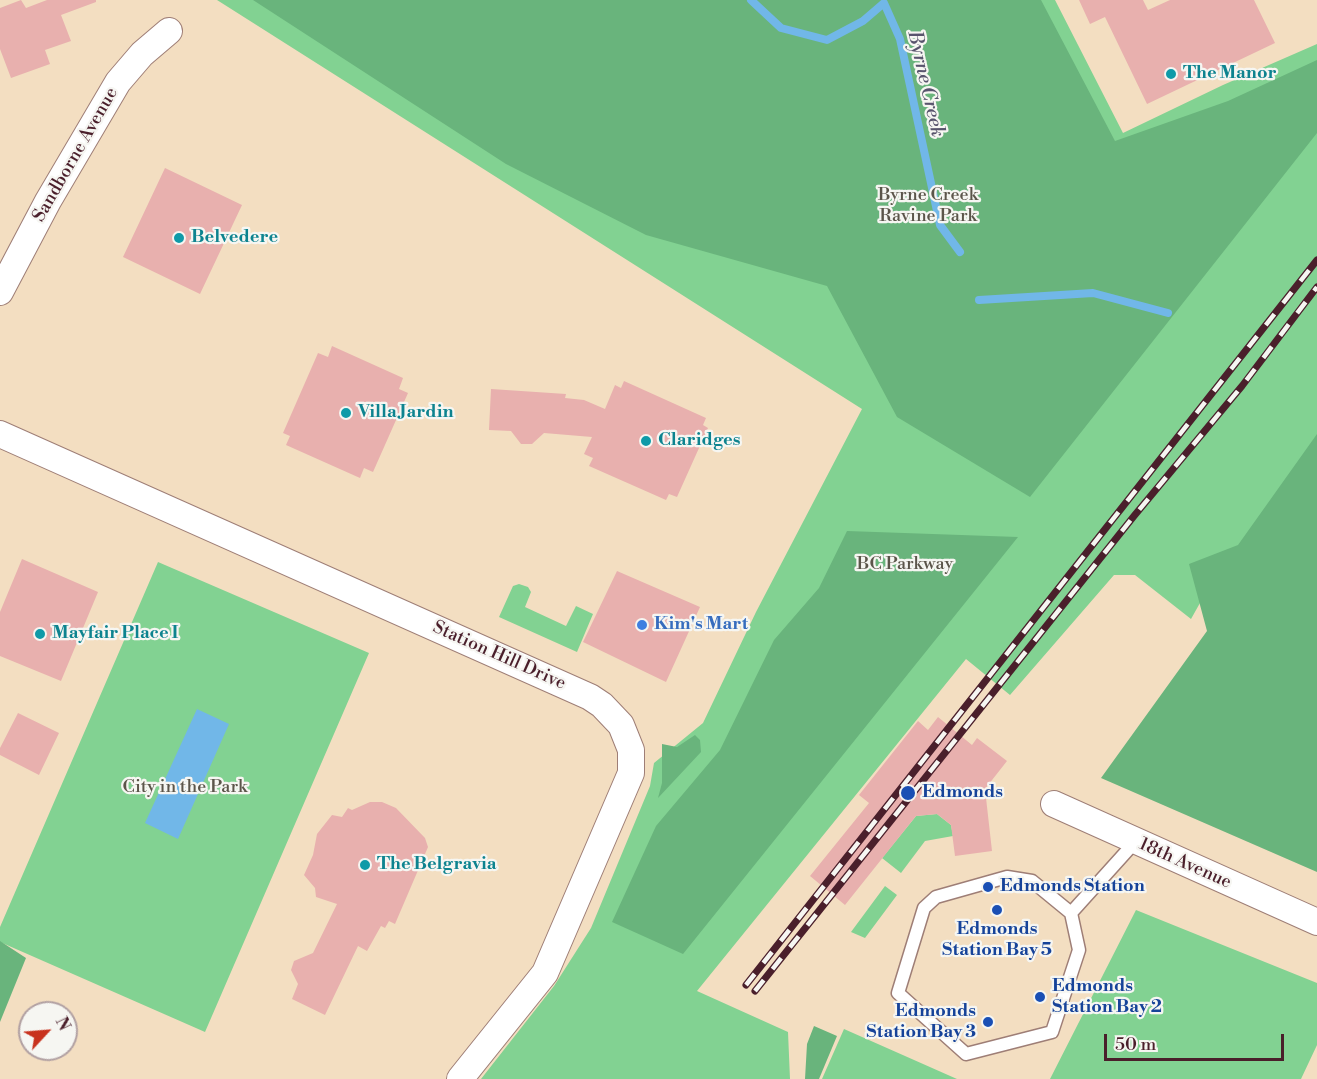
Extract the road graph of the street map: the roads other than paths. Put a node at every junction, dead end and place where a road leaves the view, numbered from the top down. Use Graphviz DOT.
graph roads {
  1 [pos="169,31"];
  2 [pos="0,292"];
  3 [pos="0,434"];
  4 [pos="1054,804"];
  5 [pos="1136,842"];
  6 [pos="1071,913"];
  7 [pos="1317,922"];
  8 [pos="460,1079"];
  1 -- 2 [label="street, Sandborne Avenue"];
  3 -- 8 [label="street, Station Hill Drive"];
  4 -- 5 [label="street, 18th Avenue"];
  5 -- 6 [label="lane"];
  5 -- 7 [label="street, 18th Avenue"];
  6 -- 6 [label="lane"];
}
